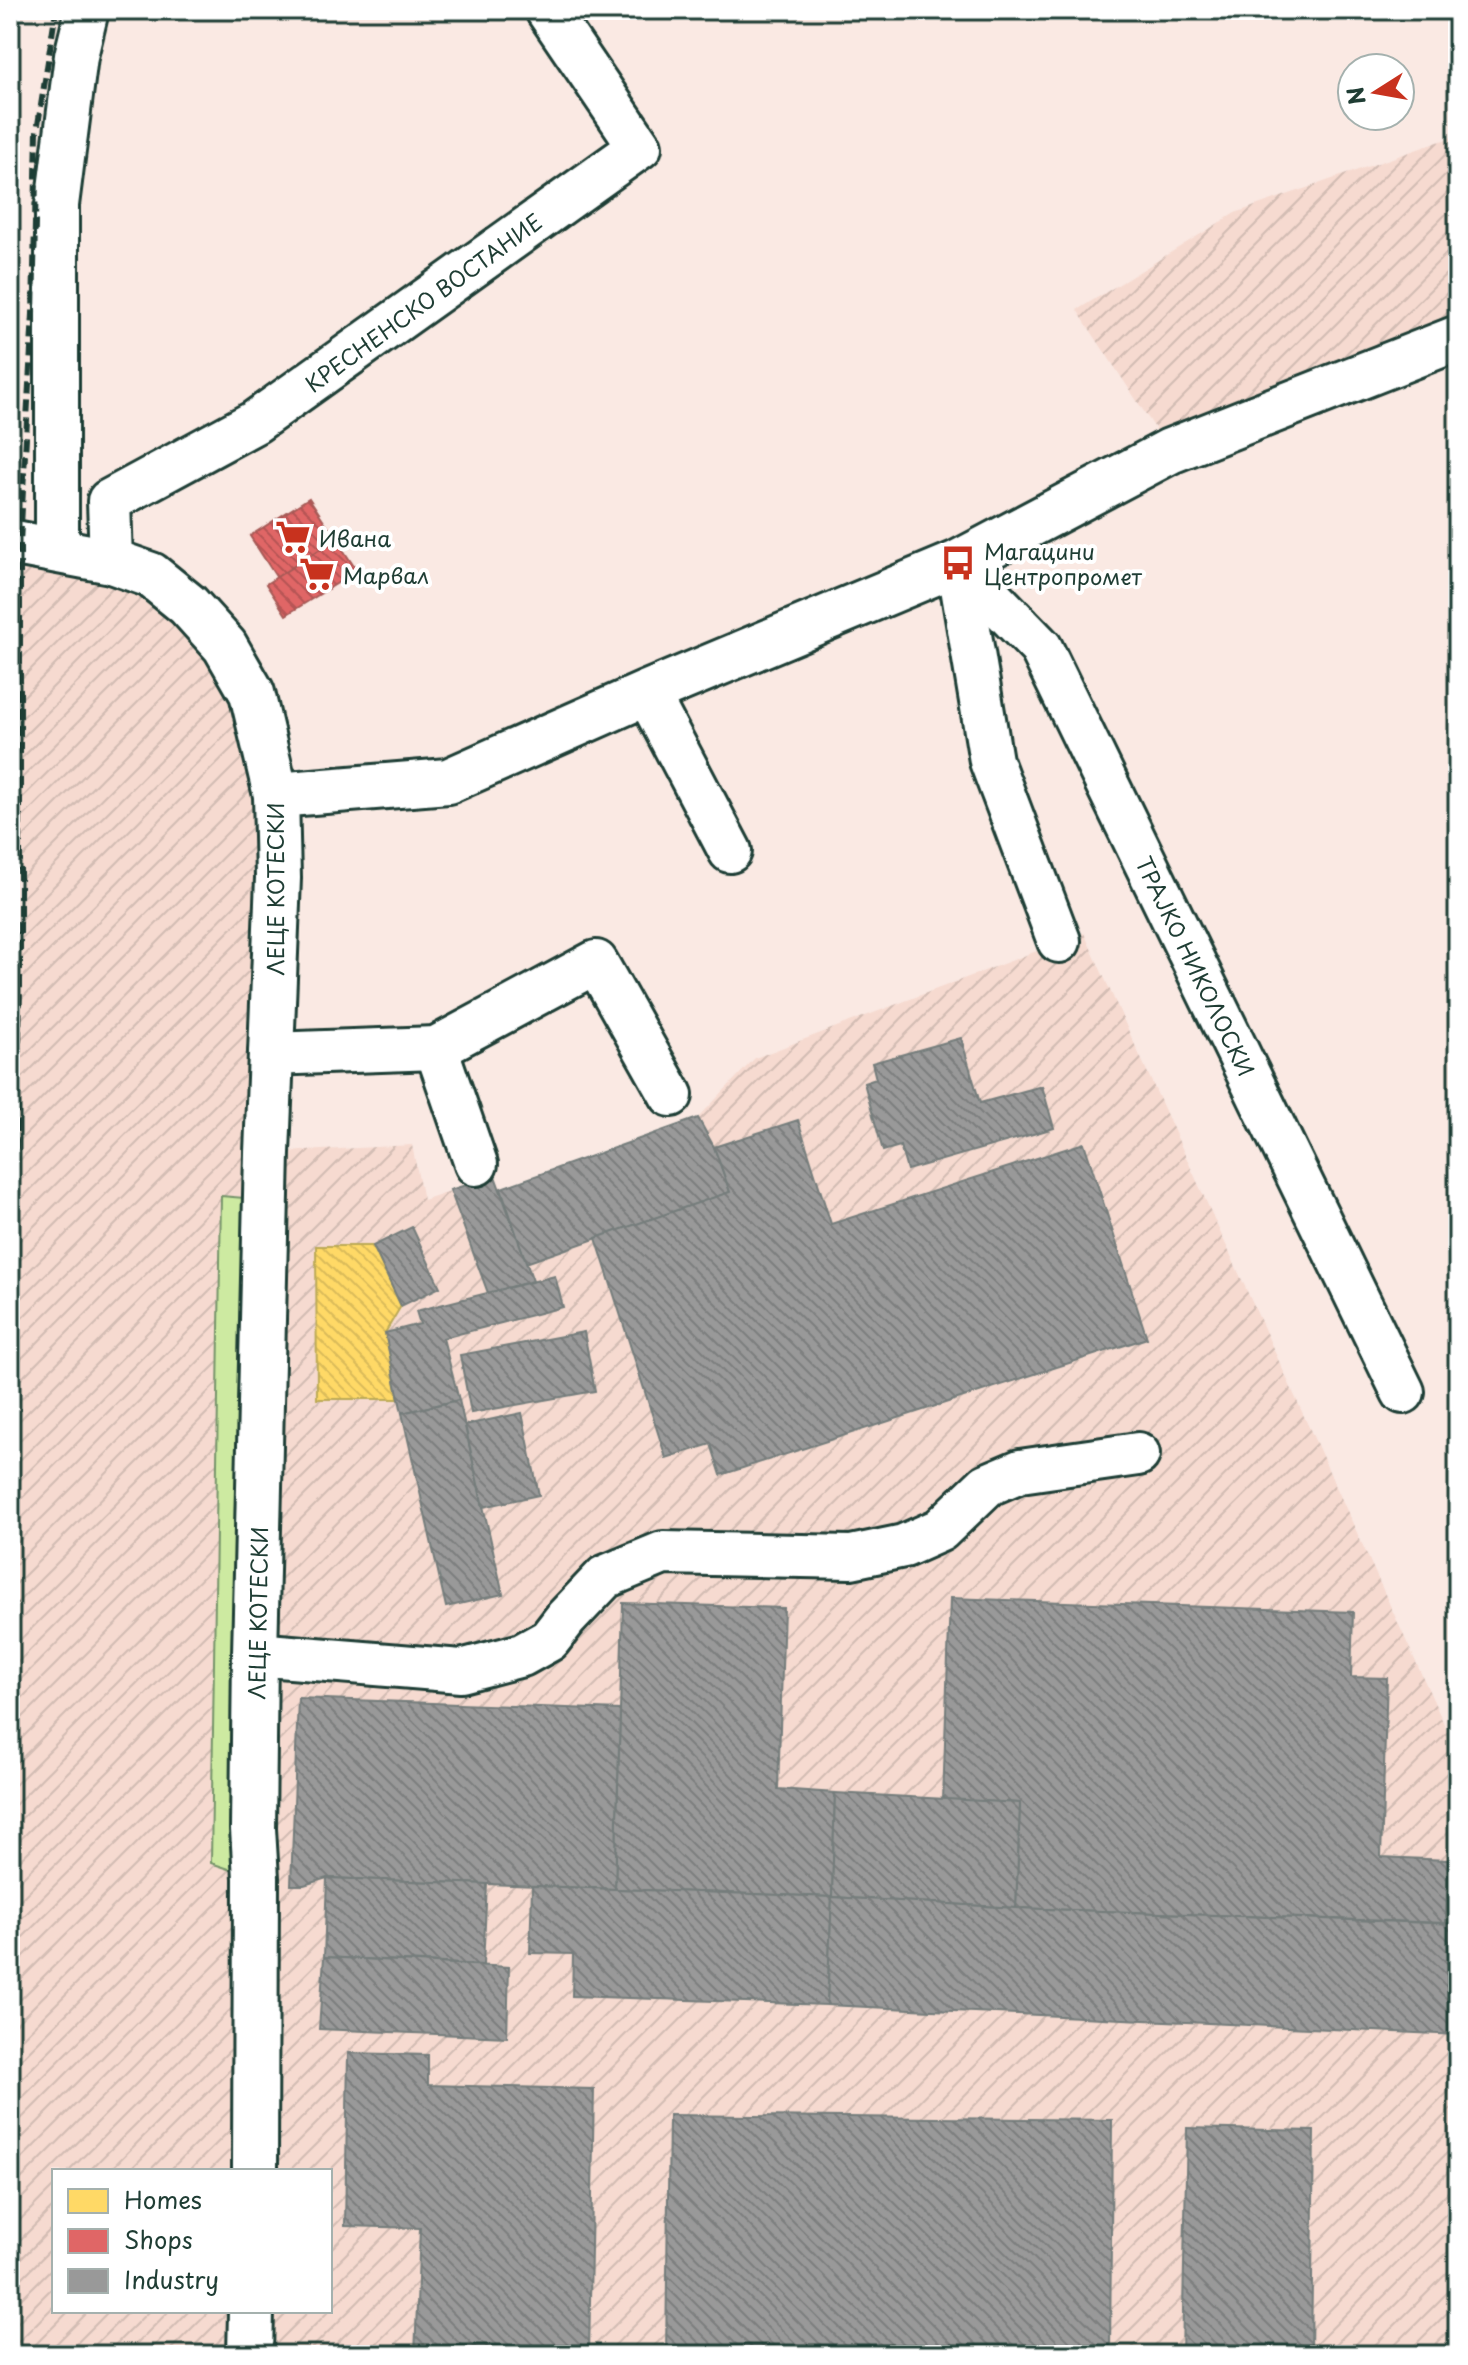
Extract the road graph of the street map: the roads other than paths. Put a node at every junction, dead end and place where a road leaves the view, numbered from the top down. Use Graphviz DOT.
graph roads {
  1 [pos="87,10"];
  2 [pos="547,10"];
  3 [pos="1458,338"];
  4 [pos="10,542"];
  5 [pos="57,550"];
  6 [pos="111,561"];
  7 [pos="958,563"];
  8 [pos="647,693"];
  9 [pos="276,795"];
  10 [pos="730,851"];
  11 [pos="1059,941"];
  12 [pos="436,1048"];
  13 [pos="270,1054"];
  14 [pos="671,1095"];
  15 [pos="476,1164"];
  16 [pos="1403,1392"];
  17 [pos="1138,1454"];
  18 [pos="255,1654"];
  19 [pos="255,2169"];
  20 [pos="251,2313"];
  21 [pos="250,2355"];
  1 -- 5 [label="street"];
  2 -- 6 [label="street, КРЕСНЕНСКО ВОСТАНИЕ"];
  3 -- 7 [label="main road"];
  4 -- 5 [label="main road, ЛЕЦЕ КОТЕСКИ"];
  5 -- 6 [label="main road, ЛЕЦЕ КОТЕСКИ"];
  6 -- 9 [label="main road, ЛЕЦЕ КОТЕСКИ"];
  7 -- 8 [label="main road"];
  7 -- 11 [label="street"];
  7 -- 16 [label="street, ТРАЈКО НИКОЛОСКИ"];
  8 -- 9 [label="main road"];
  8 -- 10 [label="street"];
  9 -- 13 [label="main road, ЛЕЦЕ КОТЕСКИ"];
  12 -- 13 [label="street"];
  12 -- 14 [label="street"];
  12 -- 15 [label="street"];
  13 -- 18 [label="main road, ЛЕЦЕ КОТЕСКИ"];
  17 -- 18 [label="street"];
  18 -- 19 [label="main road, ЛЕЦЕ КОТЕСКИ"];
  20 -- 21 [label="main road"];
}
